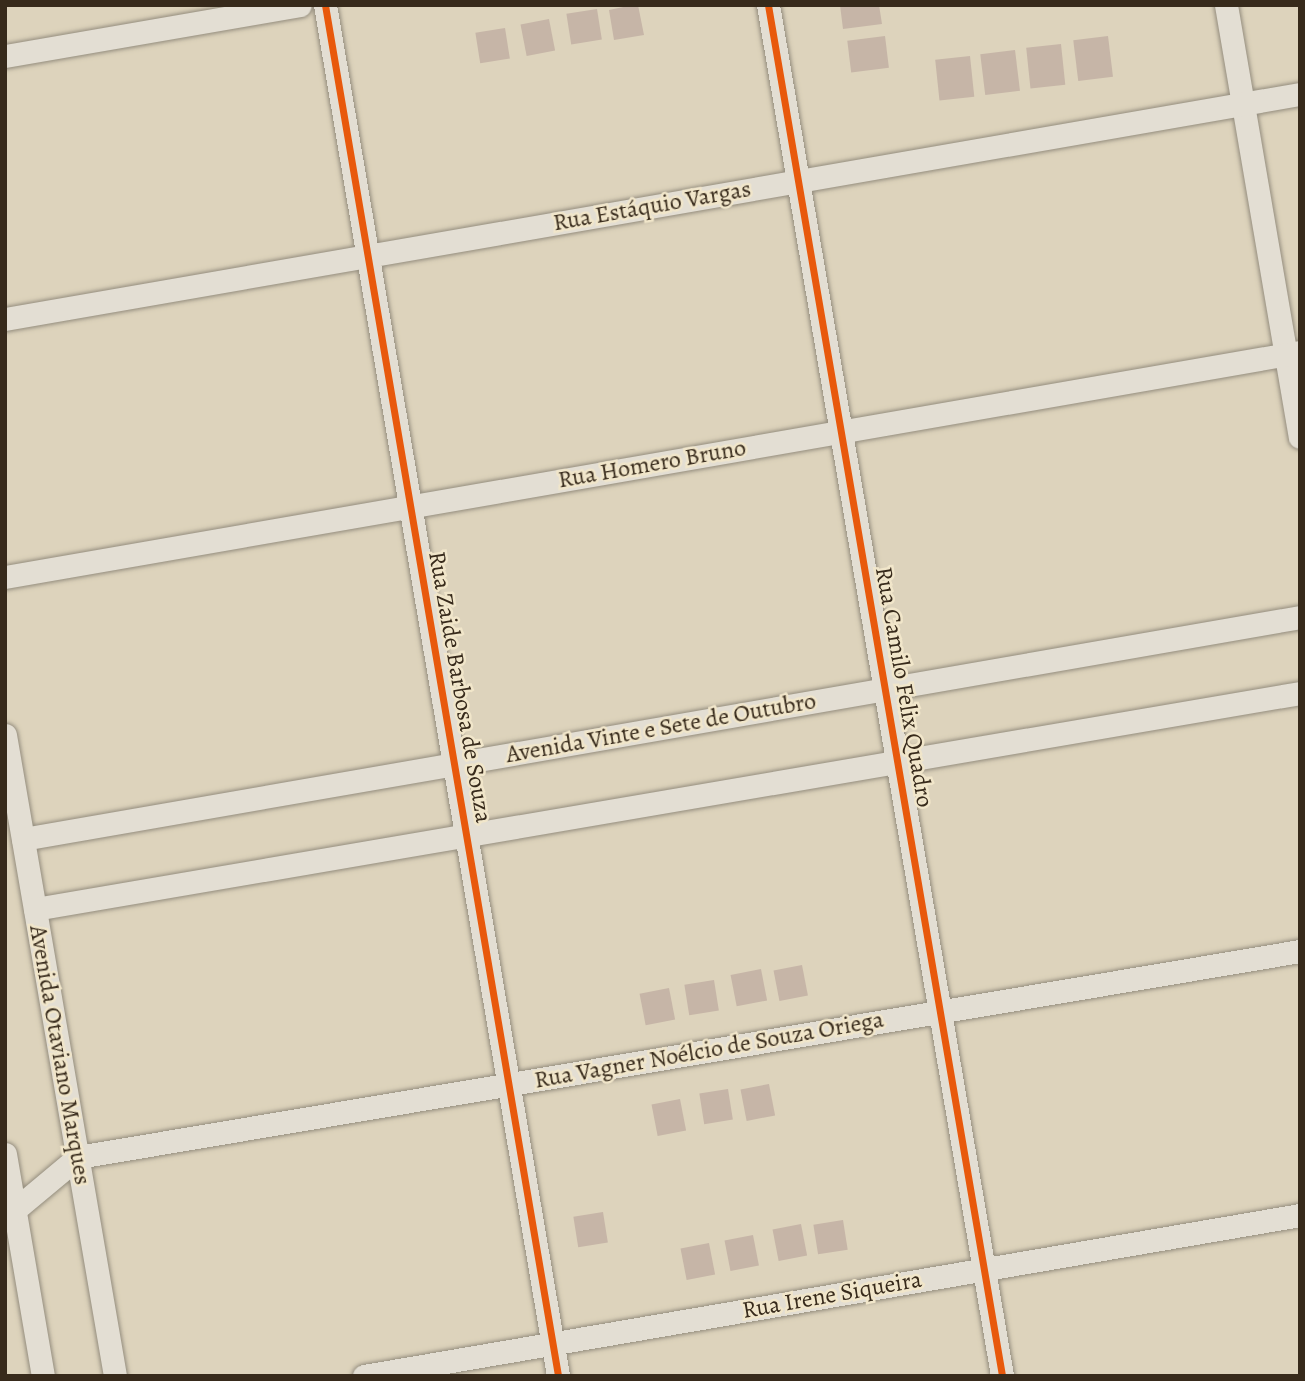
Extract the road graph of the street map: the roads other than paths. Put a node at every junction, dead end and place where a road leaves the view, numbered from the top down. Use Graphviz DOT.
graph roads {
  1 [pos="300,5"];
  2 [pos="326,5"];
  3 [pos="768,5"];
  4 [pos="1226,5"];
  5 [pos="5,56"];
  6 [pos="1300,94"];
  7 [pos="1243,102"];
  8 [pos="798,180"];
  9 [pos="368,256"];
  10 [pos="5,319"];
  11 [pos="1293,353"];
  12 [pos="841,432"];
  13 [pos="1300,437"];
  14 [pos="410,506"];
  15 [pos="5,577"];
  16 [pos="1300,617"];
  17 [pos="882,689"];
  18 [pos="1300,693"];
  19 [pos="5,735"];
  20 [pos="897,760"];
  21 [pos="454,764"];
  22 [pos="466,834"];
  23 [pos="23,839"];
  24 [pos="35,909"];
  25 [pos="1300,950"];
  26 [pos="940,1010"];
  27 [pos="508,1084"];
  28 [pos="5,1154"];
  29 [pos="78,1157"];
  30 [pos="10,1215"];
  31 [pos="1300,1215"];
  32 [pos="984,1269"];
  33 [pos="552,1343"];
  34 [pos="43,1376"];
  35 [pos="115,1376"];
  36 [pos="364,1376"];
  37 [pos="558,1376"];
  38 [pos="1002,1376"];
  1 -- 5 [label="street"];
  2 -- 9 [label="street, Rua Zaide Barbosa de Souza"];
  3 -- 8 [label="street, Rua Camilo Felix Quadro"];
  4 -- 7 [label="street"];
  6 -- 7 [label="street, Rua Estáquio Vargas"];
  7 -- 8 [label="street, Rua Estáquio Vargas"];
  7 -- 11 [label="street"];
  8 -- 9 [label="street, Rua Estáquio Vargas"];
  8 -- 12 [label="street, Rua Camilo Felix Quadro"];
  9 -- 10 [label="street, Rua Estáquio Vargas"];
  9 -- 14 [label="street, Rua Zaide Barbosa de Souza"];
  11 -- 12 [label="street, Rua Homero Bruno"];
  11 -- 13 [label="street"];
  12 -- 14 [label="street, Rua Homero Bruno"];
  12 -- 17 [label="street, Rua Camilo Felix Quadro"];
  14 -- 15 [label="street, Rua Homero Bruno"];
  14 -- 21 [label="street, Rua Zaide Barbosa de Souza"];
  16 -- 17 [label="street, Avenida Vinte e Sete de Outubro"];
  17 -- 20 [label="street, Rua Camilo Felix Quadro"];
  17 -- 21 [label="street, Avenida Vinte e Sete de Outubro"];
  18 -- 20 [label="street"];
  19 -- 23 [label="street, Avenida Otaviano Marques"];
  20 -- 22 [label="street"];
  20 -- 26 [label="street, Rua Camilo Felix Quadro"];
  21 -- 22 [label="street, Rua Zaide Barbosa de Souza"];
  21 -- 23 [label="street, Avenida Vinte e Sete de Outubro"];
  22 -- 24 [label="street"];
  22 -- 27 [label="street, Rua Zaide Barbosa de Souza"];
  23 -- 24 [label="street, Avenida Otaviano Marques"];
  24 -- 29 [label="street, Avenida Otaviano Marques"];
  25 -- 26 [label="street, Rua Vagner Noélcio de Souza Oriega"];
  26 -- 27 [label="street, Rua Vagner Noélcio de Souza Oriega"];
  26 -- 32 [label="street, Rua Camilo Felix Quadro"];
  27 -- 29 [label="street, Rua Vagner Noélcio de Souza Oriega"];
  27 -- 33 [label="street, Rua Zaide Barbosa de Souza"];
  28 -- 30 [label="street"];
  29 -- 30 [label="street"];
  29 -- 35 [label="street, Avenida Otaviano Marques"];
  30 -- 34 [label="street"];
  31 -- 32 [label="street, Rua Irene Siqueira"];
  32 -- 33 [label="street, Rua Irene Siqueira"];
  32 -- 38 [label="street, Rua Camilo Felix Quadro"];
  33 -- 36 [label="street, Rua Irene Siqueira"];
  33 -- 37 [label="street, Rua Zaide Barbosa de Souza"];
}
